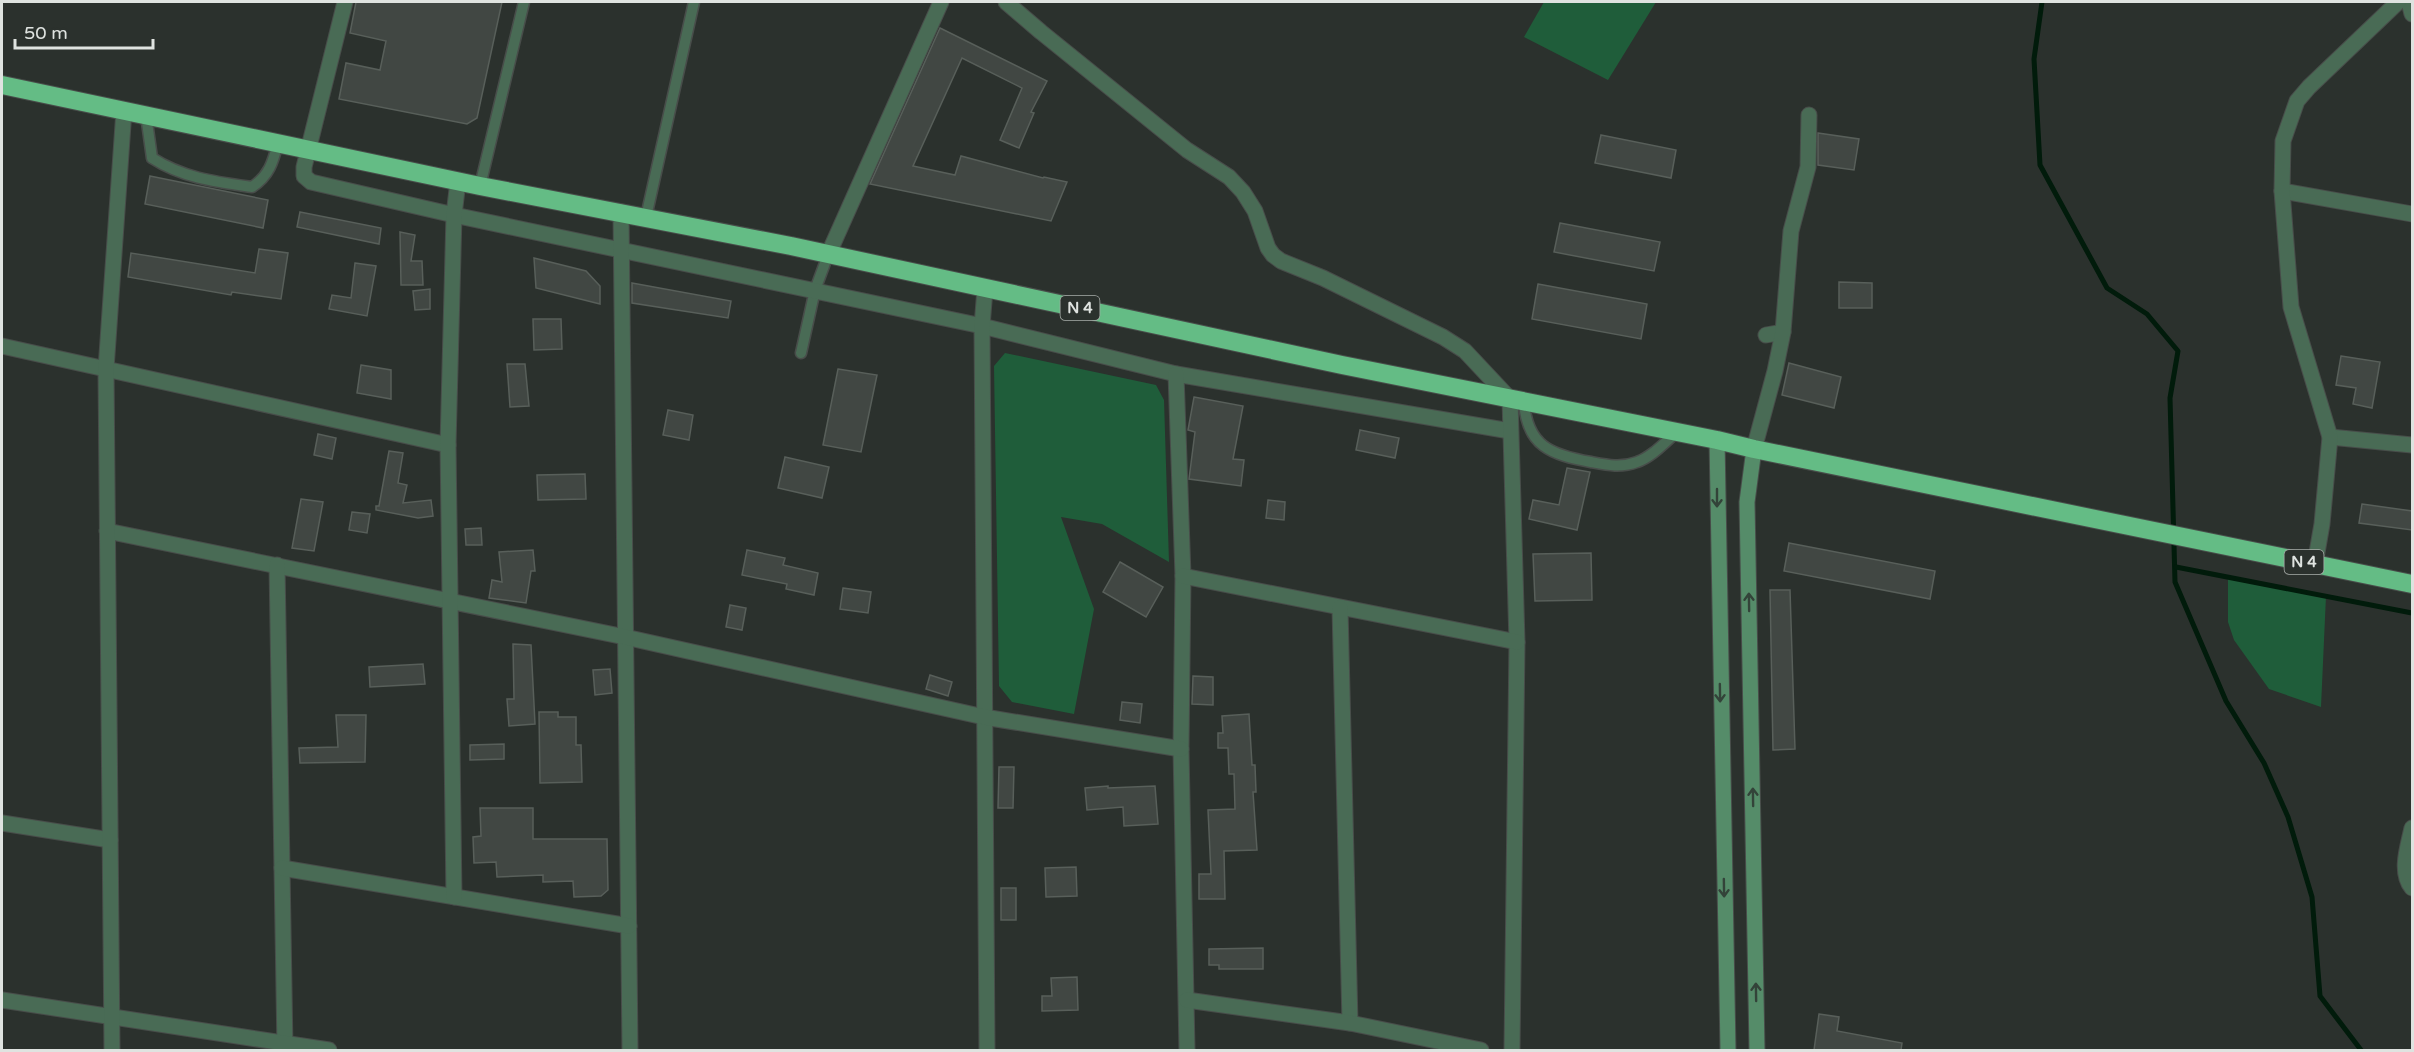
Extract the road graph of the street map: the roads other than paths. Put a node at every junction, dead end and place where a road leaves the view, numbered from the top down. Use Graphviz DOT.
graph roads {
  1 [pos="345,2"];
  2 [pos="524,2"];
  3 [pos="694,2"];
  4 [pos="940,2"];
  5 [pos="1006,2"];
  6 [pos="2398,2"];
  7 [pos="2409,2"];
  8 [pos="2412,14"];
  9 [pos="2,85"];
  10 [pos="124,110"];
  11 [pos="146,115"];
  12 [pos="1809,116"];
  13 [pos="278,143"];
  14 [pos="309,149"];
  15 [pos="458,181"];
  16 [pos="480,186"];
  17 [pos="2282,191"];
  18 [pos="621,212"];
  19 [pos="2412,214"];
  20 [pos="454,215"];
  21 [pos="646,217"];
  22 [pos="620,249"];
  23 [pos="828,255"];
  24 [pos="985,289"];
  25 [pos="815,290"];
  26 [pos="982,326"];
  27 [pos="1783,332"];
  28 [pos="1766,335"];
  29 [pos="2,346"];
  30 [pos="801,353"];
  31 [pos="106,369"];
  32 [pos="1176,374"];
  33 [pos="1517,400"];
  34 [pos="1509,431"];
  35 [pos="1677,432"];
  36 [pos="2330,437"];
  37 [pos="1717,440"];
  38 [pos="448,445"];
  39 [pos="2412,445"];
  40 [pos="1754,449"];
  41 [pos="107,531"];
  42 [pos="2315,564"];
  43 [pos="277,565"];
  44 [pos="1182,576"];
  45 [pos="2412,584"];
  46 [pos="450,601"];
  47 [pos="1340,608"];
  48 [pos="625,637"];
  49 [pos="1517,642"];
  50 [pos="984,717"];
  51 [pos="1181,750"];
  52 [pos="2,823"];
  53 [pos="2412,828"];
  54 [pos="110,840"];
  55 [pos="282,868"];
  56 [pos="2412,888"];
  57 [pos="454,897"];
  58 [pos="628,926"];
  59 [pos="2,1000"];
  60 [pos="1187,1000"];
  61 [pos="112,1017"];
  62 [pos="1350,1023"];
  63 [pos="285,1047"];
  64 [pos="112,1050"];
  65 [pos="329,1050"];
  66 [pos="630,1050"];
  67 [pos="987,1050"];
  68 [pos="1187,1050"];
  69 [pos="1481,1050"];
  70 [pos="1512,1050"];
  71 [pos="1728,1050"];
  72 [pos="1757,1050"];
  1 -- 14 [label="street"];
  2 -- 16 [label="lane"];
  3 -- 21 [label="lane"];
  4 -- 23 [label="street"];
  5 -- 33 [label="street"];
  6 -- 17 [label="street"];
  7 -- 8 [label="street"];
  9 -- 10 [label="highway, N 4"];
  10 -- 11 [label="highway, N 4"];
  10 -- 31 [label="street"];
  11 -- 13 [label="highway, N 4"];
  11 -- 13 [label="lane"];
  12 -- 27 [label="street"];
  13 -- 14 [label="highway, N 4"];
  14 -- 15 [label="highway, N 4"];
  14 -- 20 [label="street"];
  15 -- 16 [label="highway, N 4"];
  15 -- 20 [label="street"];
  16 -- 18 [label="highway, N 4"];
  17 -- 19 [label="street"];
  17 -- 36 [label="street"];
  18 -- 21 [label="highway, N 4"];
  18 -- 22 [label="street"];
  20 -- 22 [label="street"];
  20 -- 38 [label="street"];
  21 -- 23 [label="highway, N 4"];
  22 -- 25 [label="street"];
  22 -- 48 [label="street"];
  23 -- 24 [label="highway, N 4"];
  23 -- 25 [label="lane"];
  24 -- 26 [label="street"];
  24 -- 33 [label="highway, N 4"];
  25 -- 26 [label="street"];
  25 -- 30 [label="lane"];
  26 -- 32 [label="street"];
  26 -- 50 [label="street"];
  27 -- 28 [label="street"];
  27 -- 40 [label="street"];
  29 -- 31 [label="street"];
  31 -- 38 [label="street"];
  31 -- 41 [label="street"];
  32 -- 34 [label="street"];
  32 -- 44 [label="street"];
  33 -- 34 [label="street"];
  33 -- 35 [label="highway, N 4"];
  33 -- 35 [label="lane"];
  34 -- 49 [label="street"];
  35 -- 37 [label="highway, N 4"];
  36 -- 39 [label="street"];
  36 -- 42 [label="street"];
  37 -- 40 [label="highway, N 4"];
  37 -- 71 [label="street, one-way"];
  38 -- 46 [label="street"];
  40 -- 42 [label="highway, N 4"];
  72 -- 40 [label="street, one-way"];
  41 -- 43 [label="street"];
  41 -- 54 [label="street"];
  42 -- 45 [label="highway, N 4"];
  43 -- 46 [label="street"];
  43 -- 55 [label="street"];
  44 -- 47 [label="street"];
  44 -- 51 [label="street"];
  46 -- 48 [label="street"];
  46 -- 57 [label="street"];
  47 -- 49 [label="street"];
  47 -- 62 [label="street"];
  48 -- 50 [label="street"];
  48 -- 58 [label="street"];
  49 -- 70 [label="street"];
  50 -- 51 [label="street"];
  50 -- 67 [label="street"];
  51 -- 60 [label="street"];
  52 -- 54 [label="street"];
  53 -- 56 [label="street"];
  54 -- 61 [label="street"];
  55 -- 57 [label="street"];
  55 -- 63 [label="street"];
  57 -- 58 [label="street"];
  58 -- 66 [label="street"];
  59 -- 61 [label="street"];
  60 -- 62 [label="street"];
  60 -- 68 [label="street"];
  61 -- 63 [label="street"];
  61 -- 64 [label="street"];
  62 -- 69 [label="street"];
  63 -- 65 [label="street"];
}
